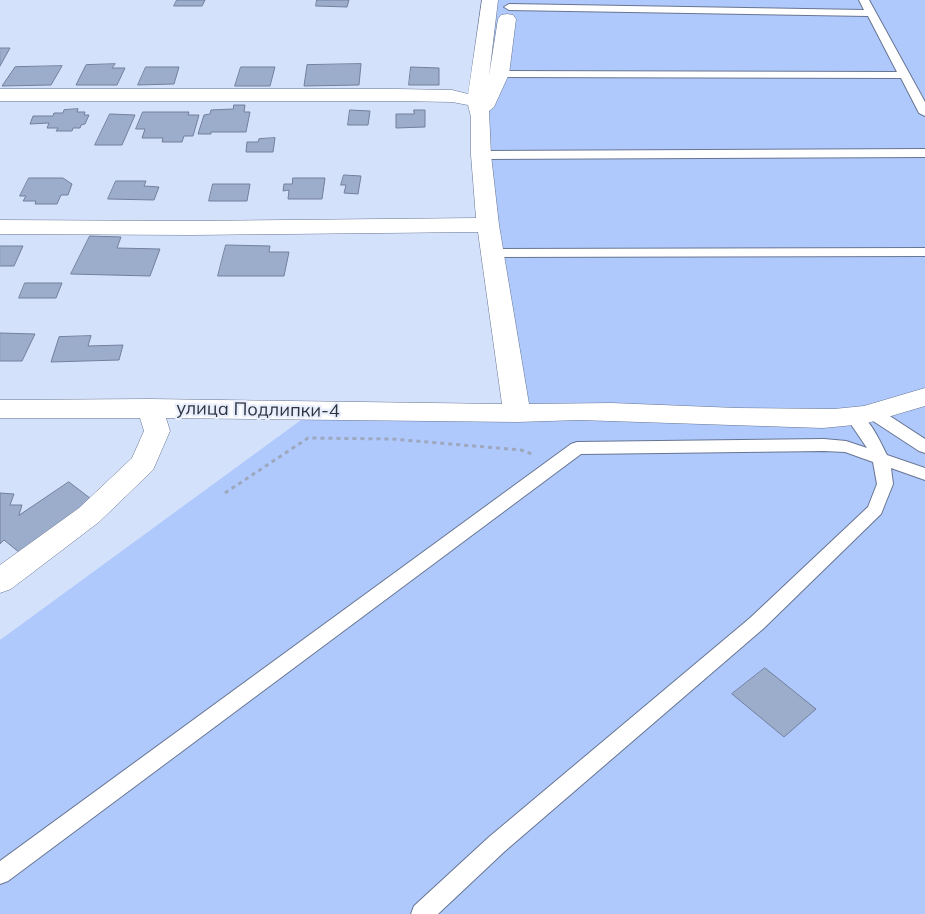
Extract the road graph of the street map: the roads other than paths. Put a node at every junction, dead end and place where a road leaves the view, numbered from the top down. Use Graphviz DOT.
graph roads {
  1 [pos="490,0"];
  2 [pos="864,0"];
  3 [pos="509,4"];
  4 [pos="871,13"];
  5 [pos="500,74"];
  6 [pos="905,75"];
  7 [pos="0,96"];
  8 [pos="478,107"];
  9 [pos="925,113"];
  10 [pos="925,153"];
  11 [pos="481,155"];
  12 [pos="488,225"];
  13 [pos="0,227"];
  14 [pos="925,252"];
  15 [pos="493,253"];
  16 [pos="925,397"];
  17 [pos="150,408"];
  18 [pos="0,409"];
  19 [pos="517,413"];
  20 [pos="864,415"];
  21 [pos="925,447"];
  22 [pos="881,458"];
  23 [pos="925,474"];
  24 [pos="0,581"];
  25 [pos="0,874"];
  26 [pos="422,914"];
  1 -- 8 [label="street"];
  2 -- 4 [label="lane"];
  3 -- 4 [label="lane"];
  3 -- 5 [label="street"];
  4 -- 6 [label="lane"];
  5 -- 6 [label="lane"];
  5 -- 8 [label="street"];
  6 -- 9 [label="lane"];
  7 -- 8 [label="street"];
  8 -- 11 [label="street"];
  10 -- 11 [label="lane"];
  11 -- 12 [label="street"];
  12 -- 13 [label="street"];
  12 -- 15 [label="street"];
  14 -- 15 [label="lane"];
  15 -- 19 [label="street"];
  16 -- 20 [label="street, улица Подлипки-4"];
  17 -- 18 [label="street, улица Подлипки-4"];
  17 -- 19 [label="street, улица Подлипки-4"];
  17 -- 24 [label="street"];
  19 -- 20 [label="street, улица Подлипки-4"];
  20 -- 21 [label="lane"];
  20 -- 22 [label="lane"];
  22 -- 23 [label="lane"];
  22 -- 25 [label="lane"];
  22 -- 26 [label="lane"];
}
